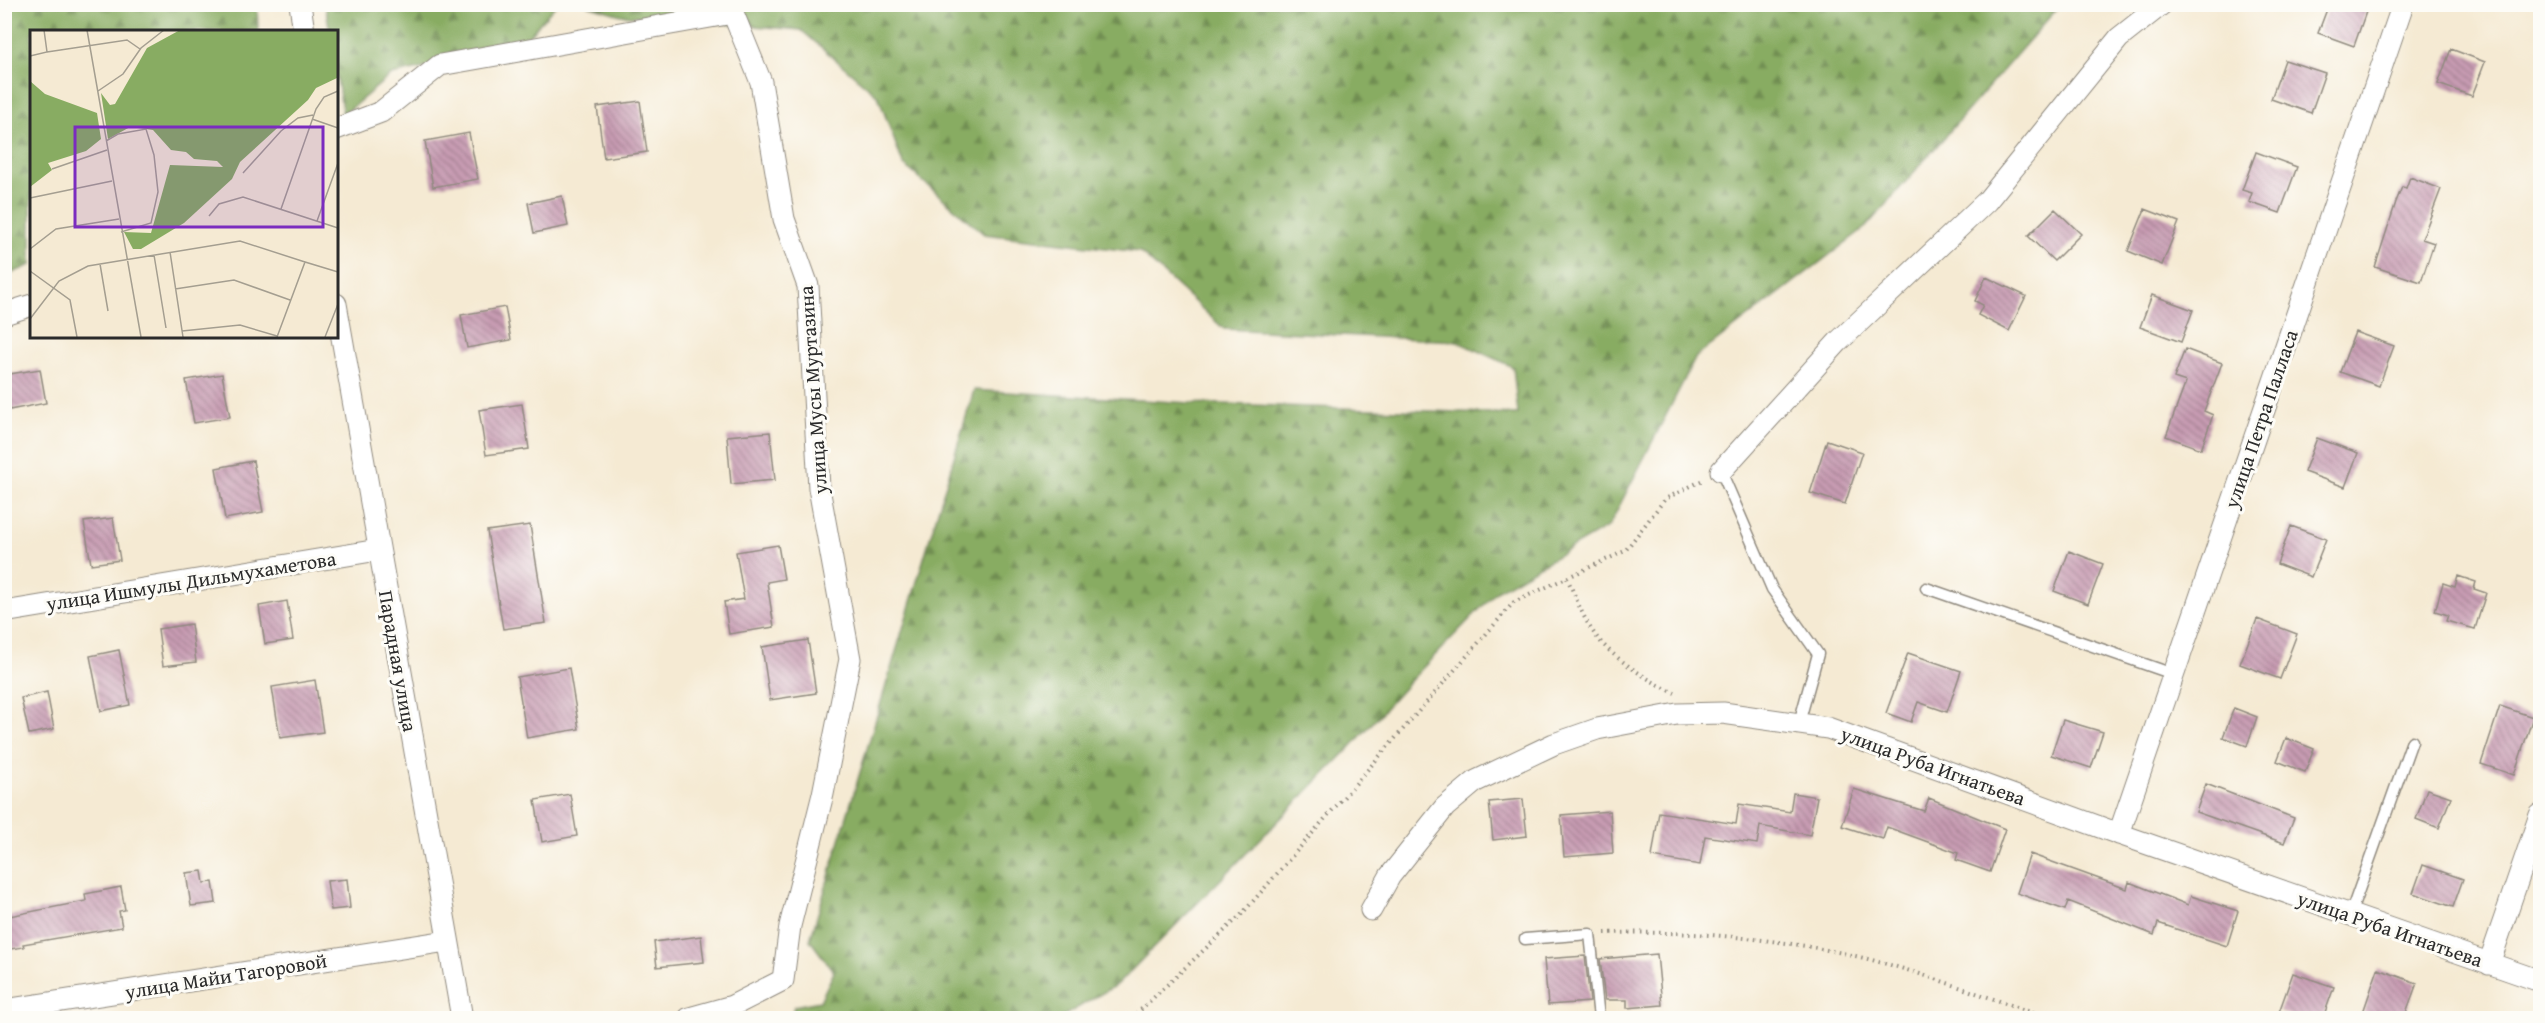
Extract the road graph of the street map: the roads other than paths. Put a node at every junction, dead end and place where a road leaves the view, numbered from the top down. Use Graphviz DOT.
graph roads {
  1 [pos="300,4"];
  2 [pos="2162,4"];
  3 [pos="2403,4"];
  4 [pos="304,30"];
  5 [pos="338,128"];
  6 [pos="30,306"];
  7 [pos="4,314"];
  8 [pos="338,316"];
  9 [pos="1721,471"];
  10 [pos="378,550"];
  11 [pos="1926,588"];
  12 [pos="4,612"];
  13 [pos="2173,674"];
  14 [pos="1799,723"];
  15 [pos="2412,741"];
  16 [pos="2541,815"];
  17 [pos="2119,834"];
  18 [pos="1371,910"];
  19 [pos="2350,915"];
  20 [pos="1525,939"];
  21 [pos="447,941"];
  22 [pos="2489,964"];
  23 [pos="2541,981"];
  24 [pos="4,1010"];
  25 [pos="462,1018"];
  26 [pos="689,1018"];
  27 [pos="1599,1018"];
  1 -- 4 [label="street"];
  2 -- 9 [label="street"];
  3 -- 13 [label="street, улица Петра Палласа"];
  5 -- 26 [label="street, улица Мусы Муртазина"];
  6 -- 7 [label="street"];
  8 -- 10 [label="street, Парадная улица"];
  9 -- 14 [label="lane"];
  10 -- 12 [label="street, улица Ишмулы Дильмухаметова"];
  10 -- 21 [label="street, Парадная улица"];
  11 -- 13 [label="lane"];
  13 -- 17 [label="street, улица Петра Палласа"];
  14 -- 17 [label="street, улица Руба Игнатьева"];
  14 -- 18 [label="street, улица Руба Игнатьева"];
  15 -- 19 [label="lane"];
  16 -- 22 [label="street"];
  17 -- 19 [label="street, улица Руба Игнатьева"];
  19 -- 22 [label="street, улица Руба Игнатьева"];
  20 -- 27 [label="lane"];
  21 -- 24 [label="street, улица Майи Тагоровой"];
  21 -- 25 [label="street, Парадная улица"];
  22 -- 23 [label="street, улица Руба Игнатьева"];
}
